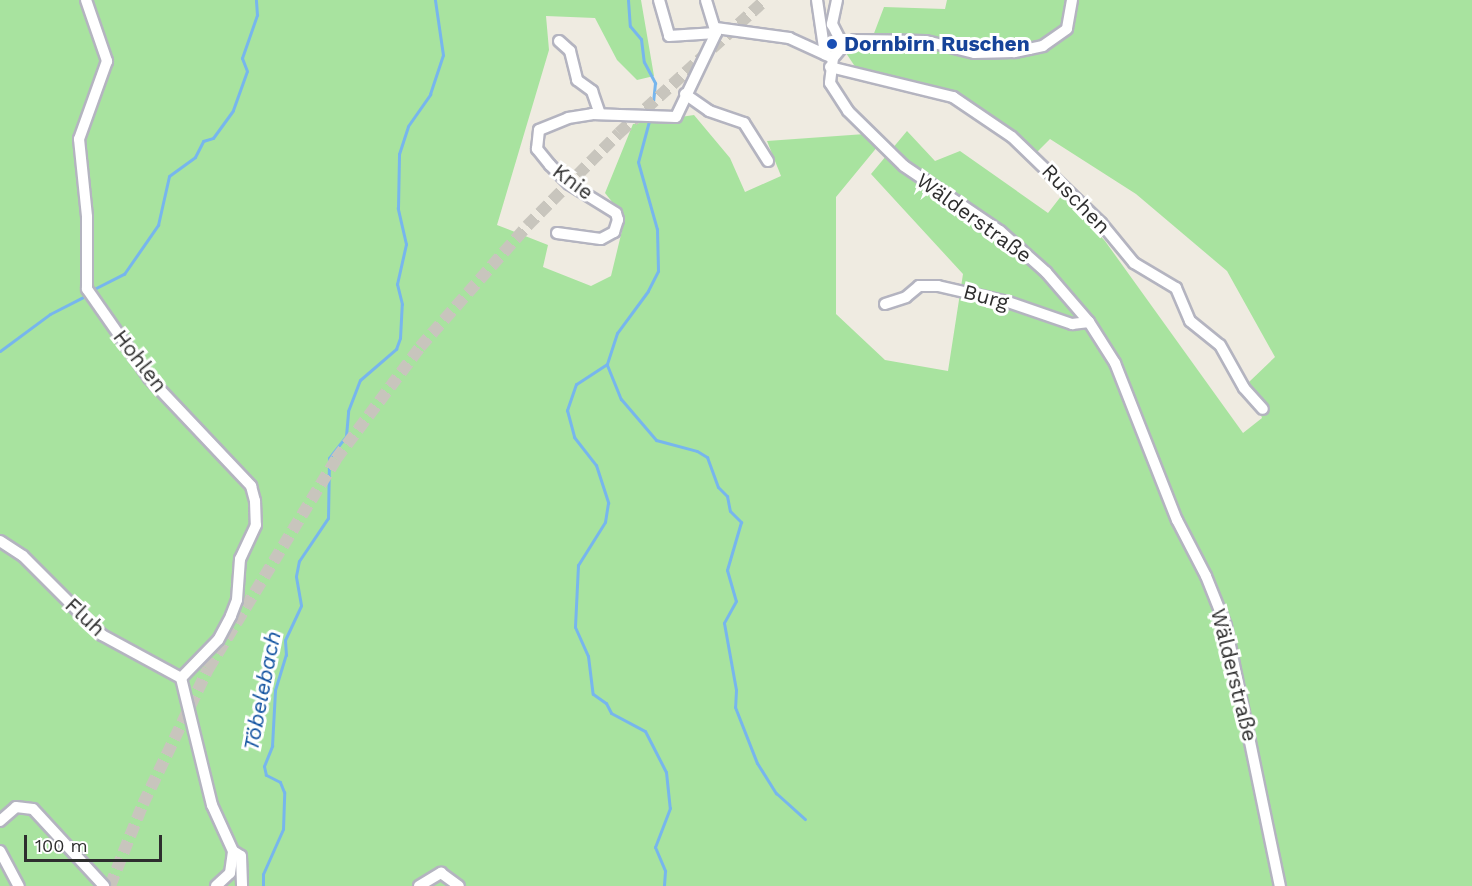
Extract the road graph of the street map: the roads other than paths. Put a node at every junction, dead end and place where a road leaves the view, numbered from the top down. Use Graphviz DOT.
graph roads {
  1 [pos="659,0"];
  2 [pos="706,0"];
  3 [pos="818,0"];
  4 [pos="837,0"];
  5 [pos="1072,0"];
  6 [pos="87,3"];
  7 [pos="716,31"];
  8 [pos="559,41"];
  9 [pos="843,46"];
  10 [pos="829,60"];
  11 [pos="685,94"];
  12 [pos="600,114"];
  13 [pos="768,161"];
  14 [pos="557,233"];
  15 [pos="885,304"];
  16 [pos="1089,322"];
  17 [pos="1263,409"];
  18 [pos="0,541"];
  19 [pos="182,678"];
  20 [pos="0,821"];
  21 [pos="0,850"];
  22 [pos="233,851"];
  23 [pos="19,886"];
  24 [pos="104,886"];
  25 [pos="216,886"];
  26 [pos="242,886"];
  27 [pos="419,886"];
  28 [pos="459,886"];
  29 [pos="1280,886"];
  1 -- 7 [label="street"];
  2 -- 7 [label="street"];
  3 -- 10 [label="street"];
  4 -- 9 [label="street"];
  5 -- 9 [label="street"];
  6 -- 19 [label="street, Hohlen"];
  7 -- 10 [label="street"];
  7 -- 11 [label="street, Knie"];
  8 -- 12 [label="street"];
  9 -- 10 [label="street"];
  10 -- 16 [label="street, Wälderstraße"];
  10 -- 17 [label="street, Ruschen"];
  11 -- 12 [label="street, Knie"];
  11 -- 13 [label="street"];
  12 -- 14 [label="street, Knie"];
  15 -- 16 [label="street, Burg"];
  16 -- 29 [label="street, Wälderstraße"];
  18 -- 19 [label="street, Fluh"];
  19 -- 22 [label="street"];
  20 -- 24 [label="street"];
  21 -- 23 [label="street"];
  22 -- 25 [label="street"];
  22 -- 26 [label="street"];
  27 -- 28 [label="street"];
}
